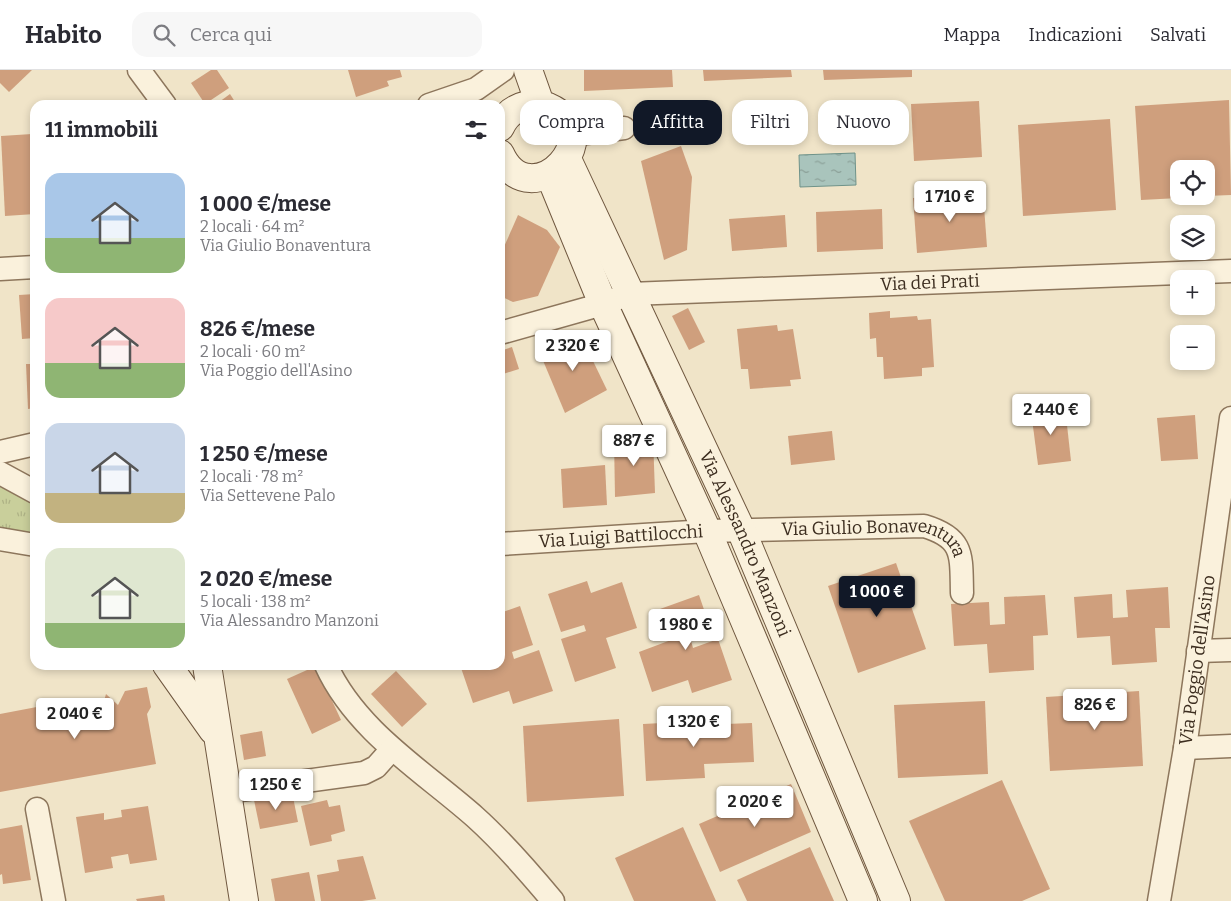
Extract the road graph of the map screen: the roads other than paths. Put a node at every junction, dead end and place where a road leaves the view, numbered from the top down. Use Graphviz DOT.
graph roads {
  1 [pos="139,70"];
  2 [pos="503,70"];
  3 [pos="515,70"];
  4 [pos="528,70"];
  5 [pos="161,100"];
  6 [pos="444,100"];
  7 [pos="518,113"];
  8 [pos="624,128"];
  9 [pos="563,156"];
  10 [pos="505,166"];
  11 [pos="30,267"];
  12 [pos="0,269"];
  13 [pos="1231,271"];
  14 [pos="630,294"];
  15 [pos="603,304"];
  16 [pos="505,332"];
  17 [pos="1231,418"];
  18 [pos="30,445"];
  19 [pos="0,452"];
  20 [pos="0,472"];
  21 [pos="30,489"];
  22 [pos="707,531"];
  23 [pos="742,532"];
  24 [pos="0,539"];
  25 [pos="30,544"];
  26 [pos="505,544"];
  27 [pos="962,594"];
  28 [pos="1231,650"];
  29 [pos="1198,651"];
  30 [pos="170,670"];
  31 [pos="208,670"];
  32 [pos="329,670"];
  33 [pos="218,738"];
  34 [pos="1231,746"];
  35 [pos="1185,748"];
  36 [pos="392,749"];
  37 [pos="226,792"];
  38 [pos="36,809"];
  39 [pos="54,901"];
  40 [pos="244,901"];
  41 [pos="553,901"];
  42 [pos="863,901"];
  43 [pos="896,901"];
  44 [pos="1159,901"];
  1 -- 5 [label="street"];
  2 -- 6 [label="street"];
  3 -- 7 [label="street"];
  4 -- 7 [label="street"];
  7 -- 9 [label="street"];
  8 -- 9 [label="street"];
  9 -- 10 [label="street"];
  9 -- 14 [label="street, Via Alessandro Manzoni"];
  9 -- 15 [label="street, Via Alessandro Manzoni"];
  11 -- 12 [label="street"];
  13 -- 14 [label="street, Via dei Prati"];
  14 -- 15 [label="street, Via dei Prati"];
  14 -- 23 [label="street, Via Alessandro Manzoni"];
  15 -- 16 [label="street, Via dei Prati"];
  15 -- 22 [label="street, Via Alessandro Manzoni"];
  17 -- 29 [label="street, Via Poggio dell'Asino"];
  18 -- 19 [label="street"];
  20 -- 21 [label="street"];
  22 -- 23 [label="street, Via Luigi Battilocchi"];
  22 -- 26 [label="street, Via Luigi Battilocchi"];
  22 -- 42 [label="street, Via Alessandro Manzoni"];
  23 -- 27 [label="street, Via Giulio Bonaventura"];
  23 -- 43 [label="street, Via Alessandro Manzoni"];
  24 -- 25 [label="street"];
  28 -- 29 [label="street"];
  29 -- 35 [label="street, Via Poggio dell'Asino"];
  30 -- 33 [label="street"];
  31 -- 33 [label="street"];
  32 -- 36 [label="street"];
  33 -- 37 [label="street"];
  34 -- 35 [label="street"];
  35 -- 44 [label="street, Via Poggio dell'Asino"];
  36 -- 37 [label="street"];
  36 -- 41 [label="street"];
  37 -- 40 [label="street"];
  38 -- 39 [label="street"];
}
